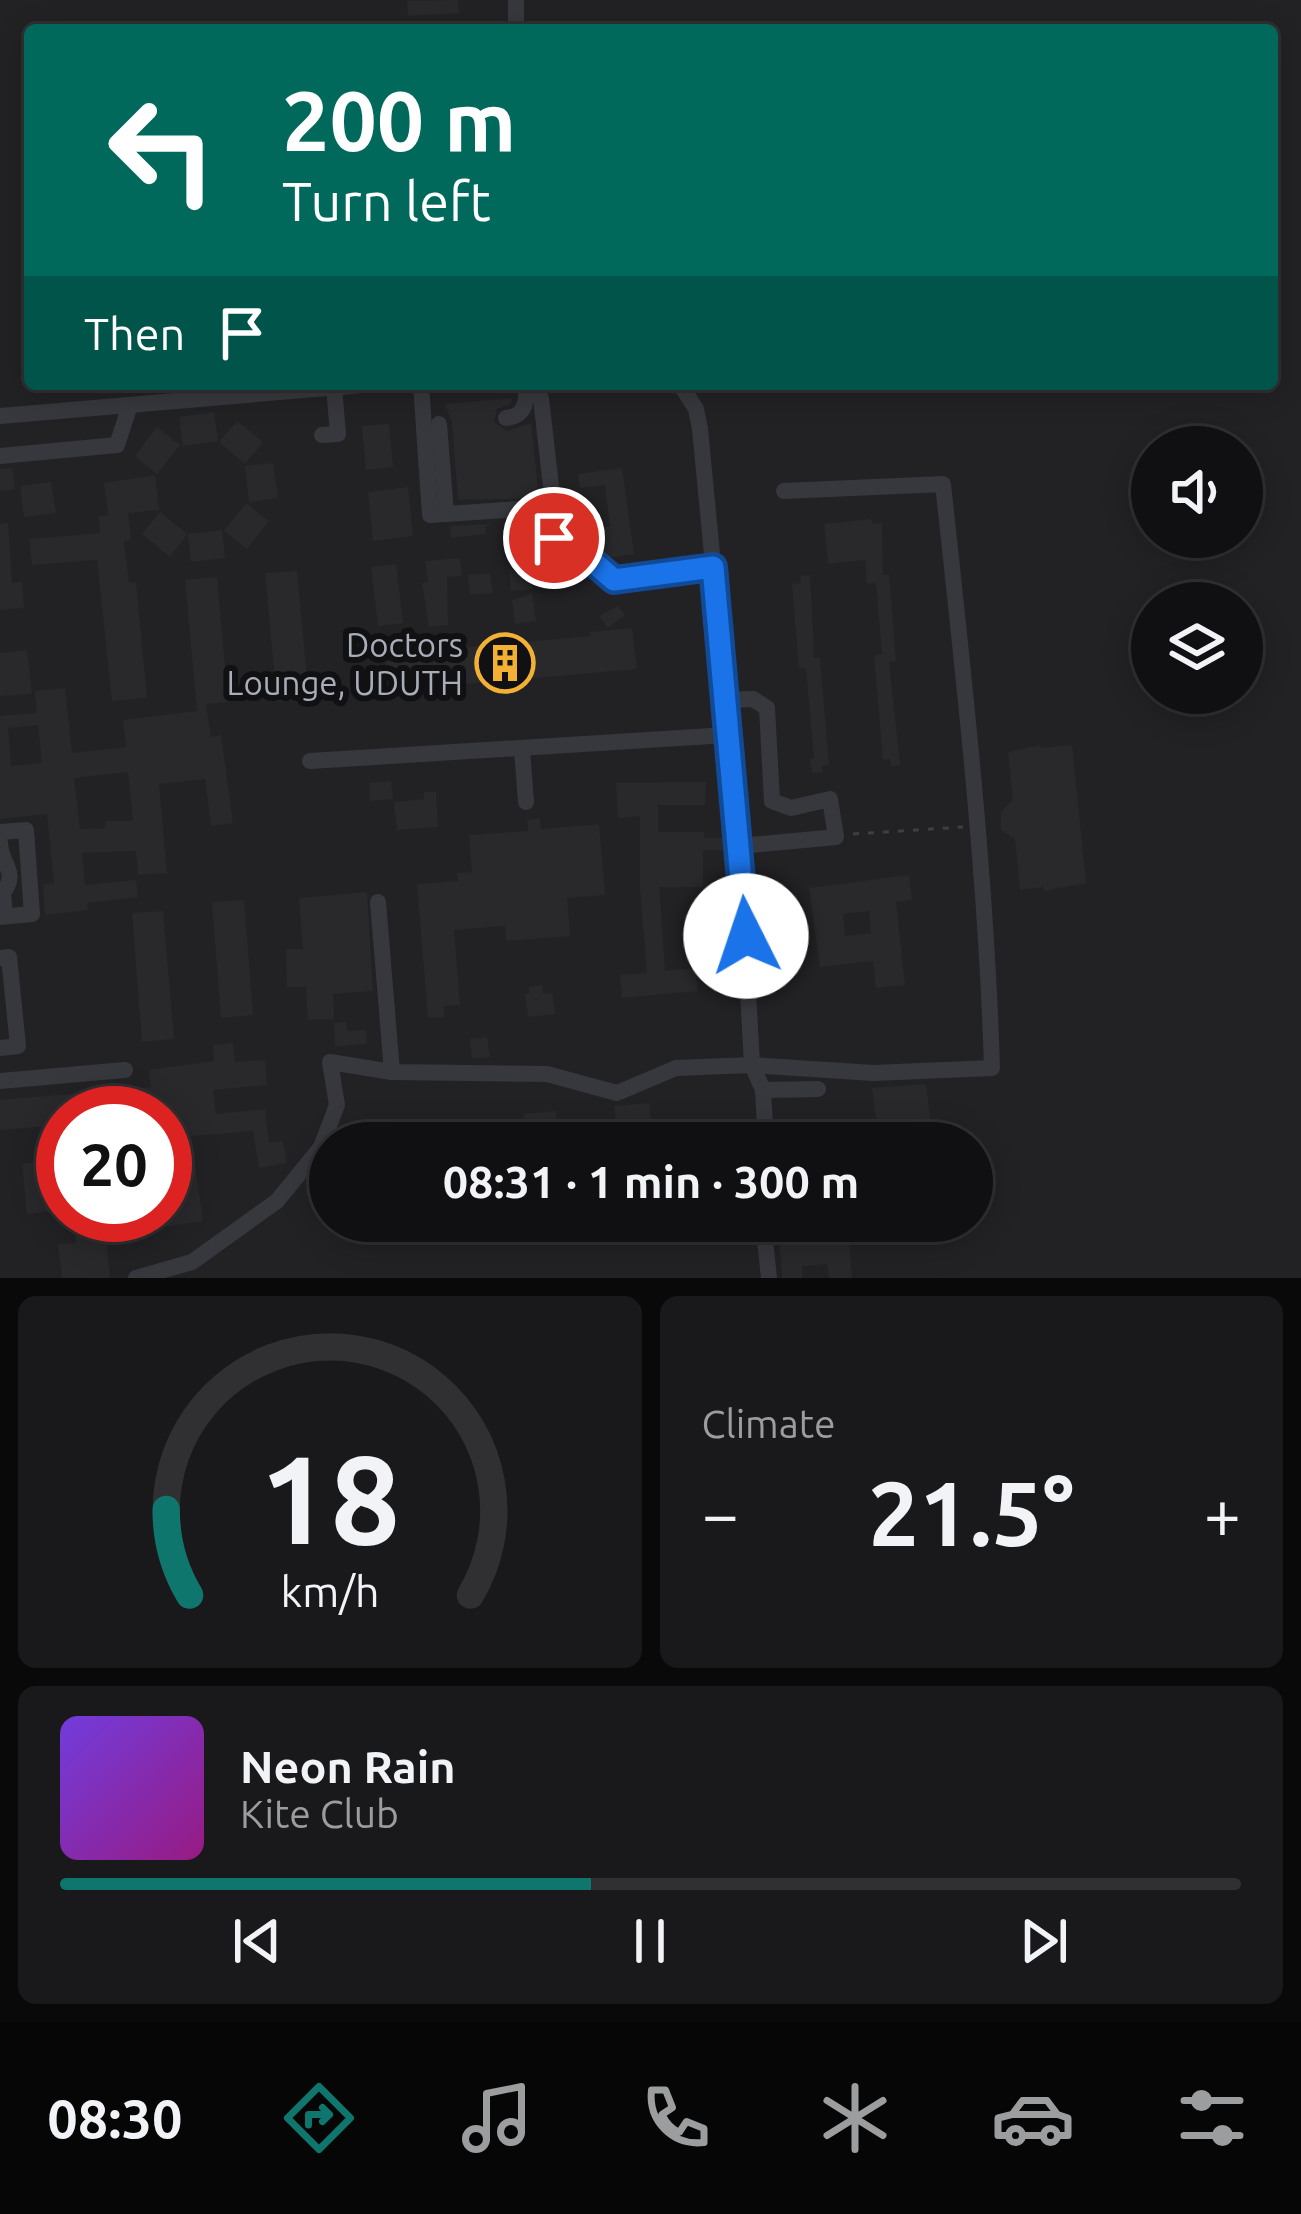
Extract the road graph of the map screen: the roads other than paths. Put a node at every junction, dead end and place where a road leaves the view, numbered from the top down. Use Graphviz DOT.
graph roads {
  1 [pos="310,390"];
  2 [pos="334,390"];
  3 [pos="421,390"];
  4 [pos="526,390"];
  5 [pos="532,390"];
  6 [pos="683,390"];
  7 [pos="130,405"];
  8 [pos="0,416"];
  9 [pos="506,418"];
  10 [pos="439,424"];
  11 [pos="322,436"];
  12 [pos="0,457"];
  13 [pos="784,490"];
  14 [pos="446,514"];
  15 [pos="560,533"];
  16 [pos="713,567"];
  17 [pos="724,700"];
  18 [pos="727,735"];
  19 [pos="523,749"];
  20 [pos="310,761"];
  21 [pos="526,802"];
  22 [pos="0,832"];
  23 [pos="0,843"];
  24 [pos="740,846"];
  25 [pos="2,893"];
  26 [pos="378,902"];
  27 [pos="2,916"];
  28 [pos="0,958"];
  29 [pos="0,1048"];
  30 [pos="752,1065"];
  31 [pos="125,1070"];
  32 [pos="392,1072"];
  33 [pos="0,1081"];
  34 [pos="818,1089"];
  35 [pos="763,1090"];
  36 [pos="765,1122"];
  37 [pos="765,1242"];
  38 [pos="136,1278"];
  39 [pos="770,1278"];
  1 -- 7 [label="street"];
  2 -- 11 [label="street"];
  3 -- 14 [label="street"];
  4 -- 9 [label="street"];
  5 -- 15 [label="street"];
  6 -- 16 [label="street"];
  7 -- 8 [label="street"];
  7 -- 12 [label="street"];
  10 -- 14 [label="street"];
  13 -- 30 [label="street"];
  14 -- 15 [label="street"];
  15 -- 16 [label="street"];
  16 -- 17 [label="street"];
  17 -- 18 [label="street"];
  17 -- 24 [label="street"];
  18 -- 19 [label="street"];
  18 -- 24 [label="street"];
  19 -- 20 [label="street"];
  19 -- 21 [label="street"];
  22 -- 27 [label="street"];
  23 -- 25 [label="street"];
  24 -- 30 [label="street"];
  25 -- 27 [label="street"];
  26 -- 32 [label="street"];
  28 -- 29 [label="street"];
  30 -- 32 [label="street"];
  30 -- 35 [label="street"];
  31 -- 33 [label="street"];
  32 -- 38 [label="street"];
  34 -- 35 [label="street"];
  35 -- 36 [label="street"];
  37 -- 39 [label="street"];
}
